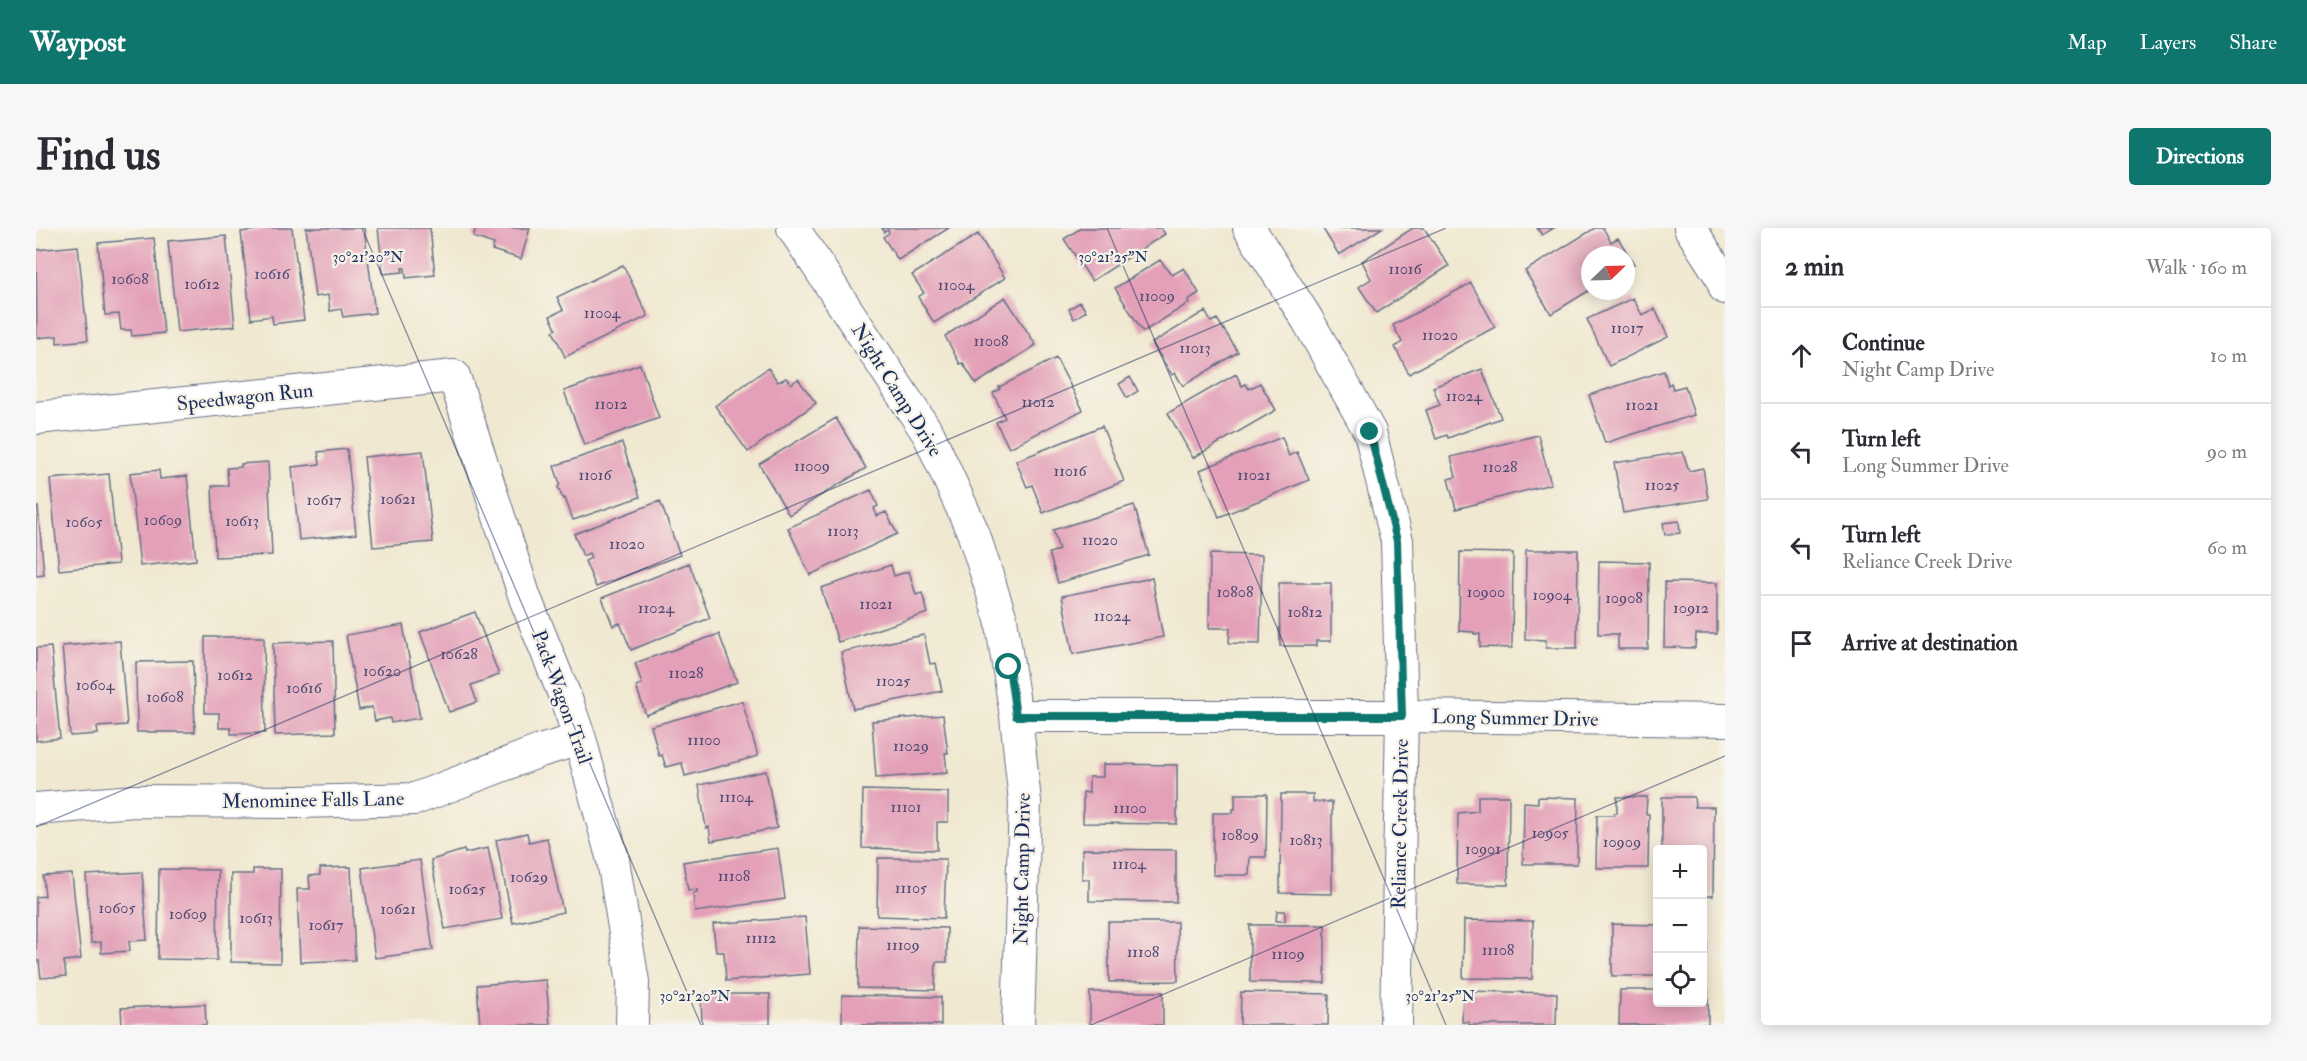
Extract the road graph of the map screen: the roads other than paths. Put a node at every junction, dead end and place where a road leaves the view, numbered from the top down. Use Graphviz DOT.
graph roads {
  1 [pos="793,228"];
  2 [pos="1249,228"];
  3 [pos="1690,228"];
  4 [pos="1725,288"];
  5 [pos="454,376"];
  6 [pos="36,418"];
  7 [pos="1016,716"];
  8 [pos="1402,716"];
  9 [pos="1725,720"];
  10 [pos="580,739"];
  11 [pos="36,809"];
  12 [pos="632,1025"];
  13 [pos="1018,1025"];
  14 [pos="1396,1025"];
  1 -- 7 [label="street, Night Camp Drive"];
  2 -- 8 [label="street, Reliance Creek Drive"];
  3 -- 4 [label="street"];
  5 -- 6 [label="street, Speedwagon Run"];
  5 -- 10 [label="street, Pack Wagon Trail"];
  7 -- 8 [label="street, Long Summer Drive"];
  7 -- 13 [label="street, Night Camp Drive"];
  8 -- 9 [label="street, Long Summer Drive"];
  8 -- 14 [label="street, Reliance Creek Drive"];
  10 -- 11 [label="street, Menominee Falls Lane"];
  10 -- 12 [label="street, Pack Wagon Trail"];
}
